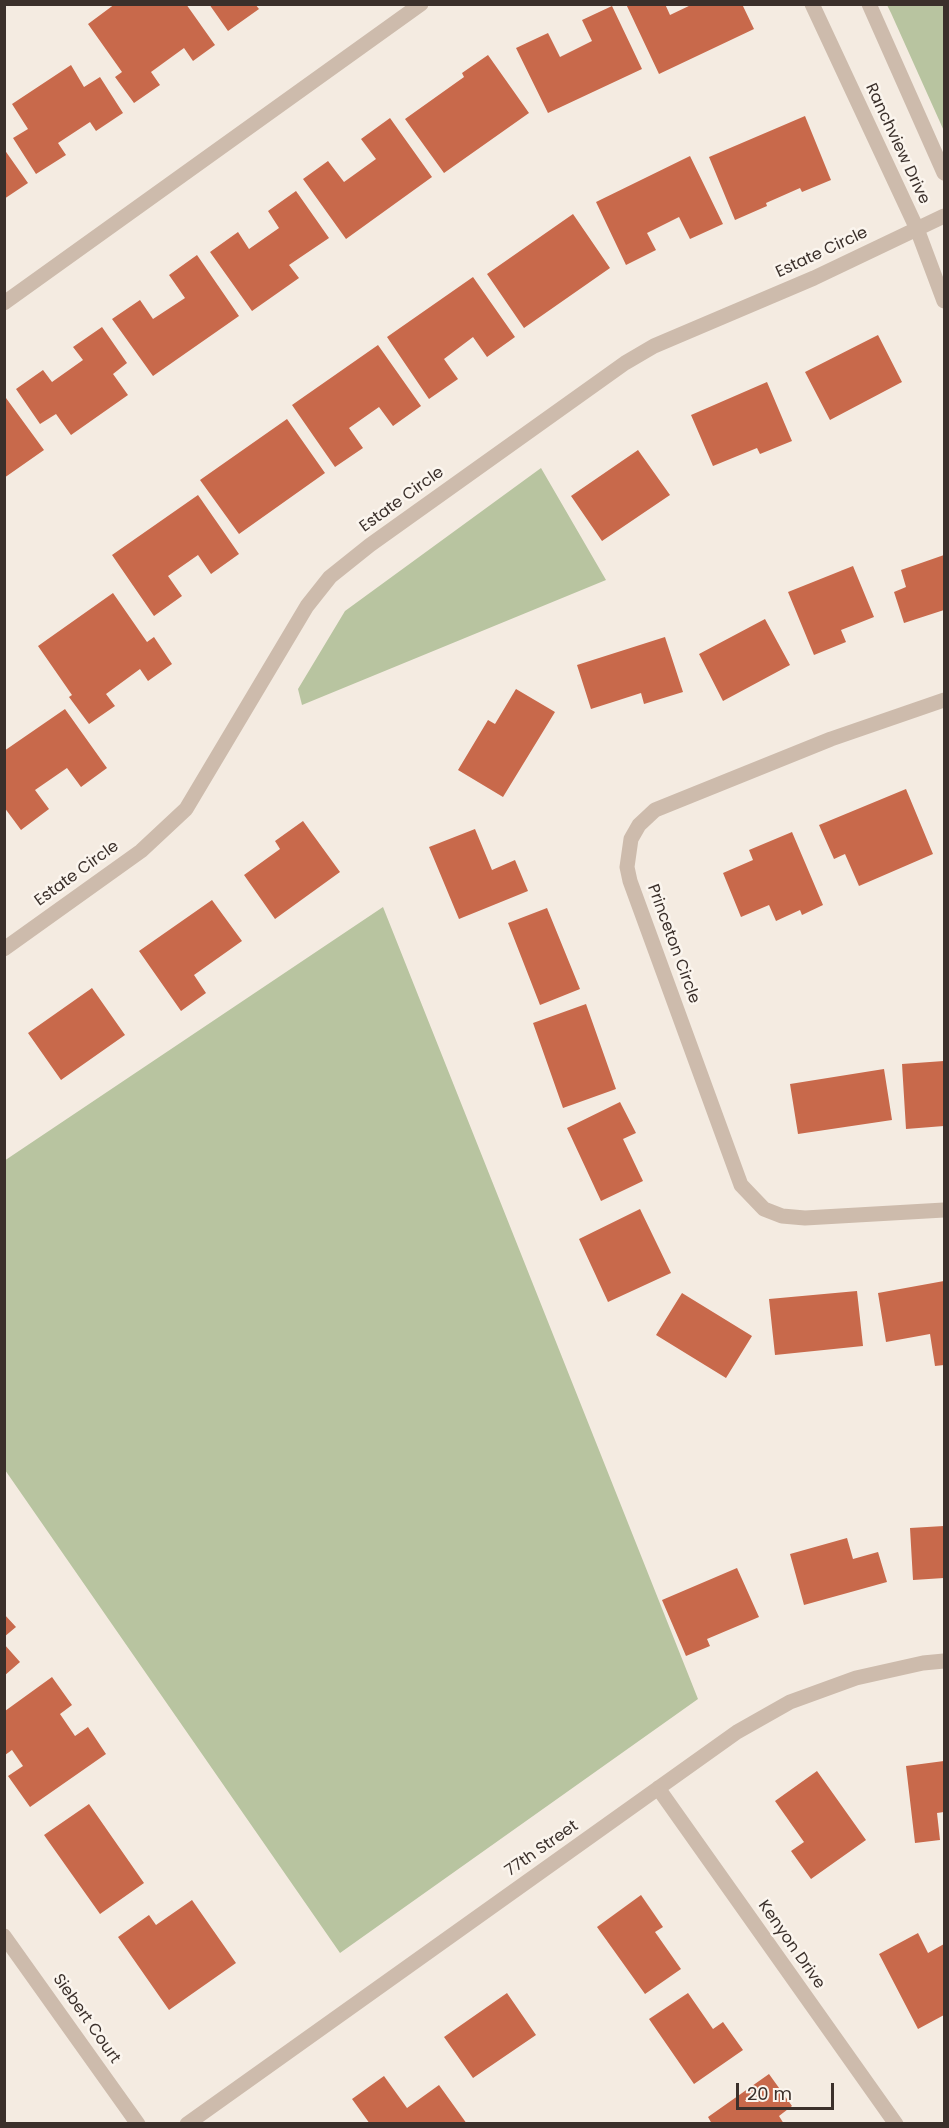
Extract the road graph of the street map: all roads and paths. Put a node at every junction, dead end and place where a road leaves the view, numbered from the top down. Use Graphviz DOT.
graph roads {
  1 [pos="421,4"];
  2 [pos="812,4"];
  3 [pos="869,4"];
  4 [pos="945,173"];
  5 [pos="942,218"];
  6 [pos="917,229"];
  7 [pos="945,301"];
  8 [pos="4,303"];
  9 [pos="945,700"];
  10 [pos="4,949"];
  11 [pos="945,1210"];
  12 [pos="945,1661"];
  13 [pos="658,1788"];
  14 [pos="4,1936"];
  15 [pos="138,2124"];
  16 [pos="187,2124"];
  17 [pos="896,2124"];
  1 -- 8 [label="street"];
  2 -- 6 [label="street, Ranchview Drive"];
  3 -- 4 [label="street, Ranchview Drive"];
  5 -- 6 [label="street, Estate Circle"];
  6 -- 7 [label="street, Ranchview Drive"];
  6 -- 10 [label="street, Estate Circle"];
  9 -- 11 [label="street, Princeton Circle"];
  12 -- 13 [label="street, 77th Street"];
  13 -- 16 [label="street, 77th Street"];
  13 -- 17 [label="street, Kenyon Drive"];
  14 -- 15 [label="street, Siebert Court"];
}
